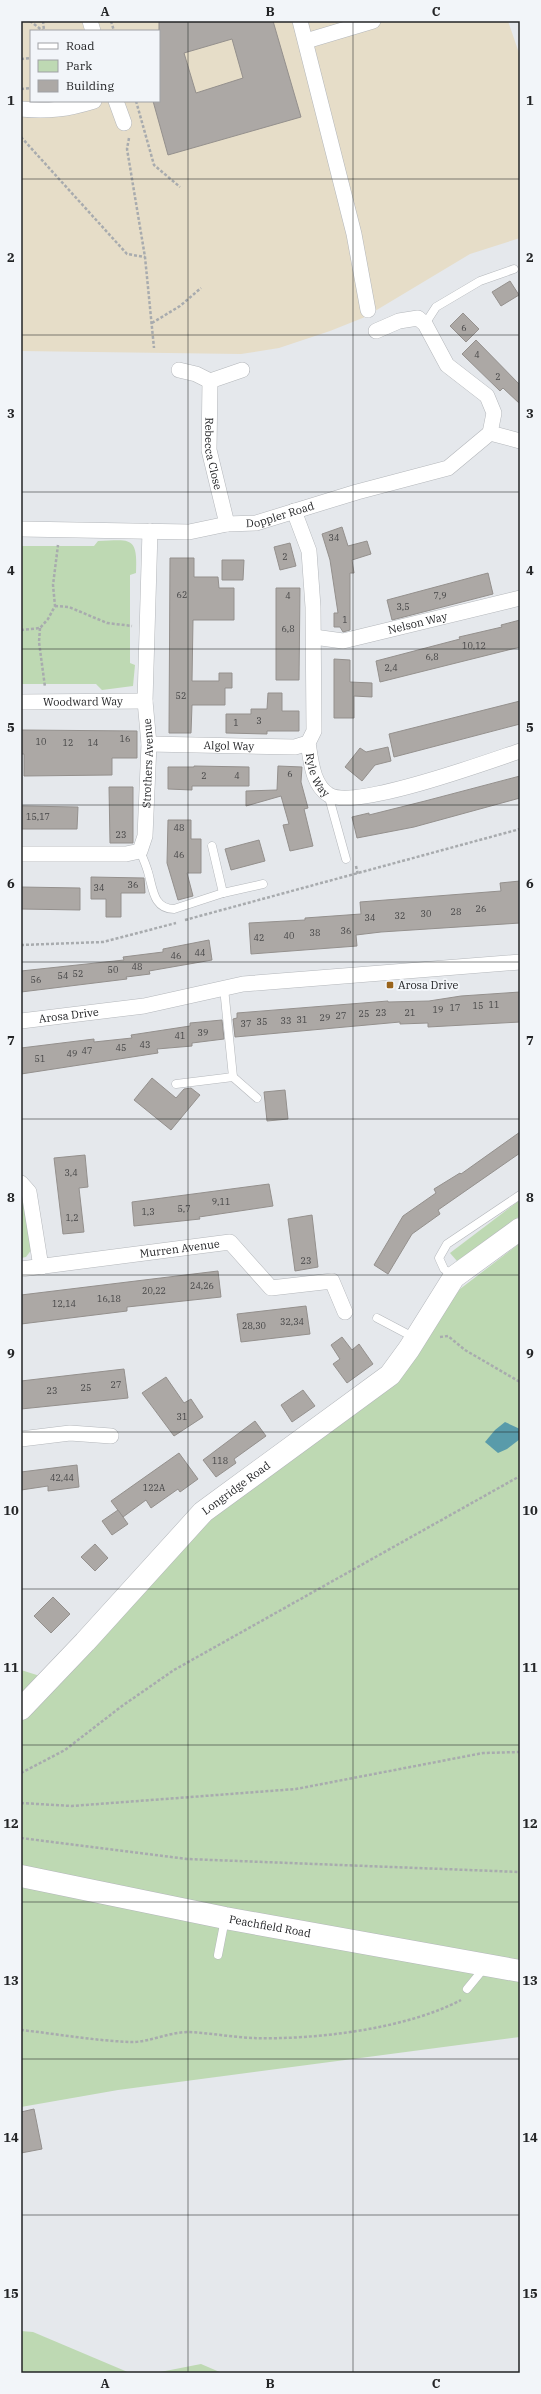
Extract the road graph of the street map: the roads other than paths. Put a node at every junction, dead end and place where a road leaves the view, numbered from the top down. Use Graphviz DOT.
graph roads {
  1 [pos="300,21"];
  2 [pos="373,21"];
  3 [pos="306,41"];
  4 [pos="91,102"];
  5 [pos="116,102"];
  6 [pos="21,109"];
  7 [pos="124,123"];
  8 [pos="514,269"];
  9 [pos="368,310"];
  10 [pos="425,324"];
  11 [pos="376,331"];
  12 [pos="179,370"];
  13 [pos="242,370"];
  14 [pos="210,381"];
  15 [pos="490,433"];
  16 [pos="520,441"];
  17 [pos="294,511"];
  18 [pos="227,524"];
  19 [pos="21,529"];
  20 [pos="150,531"];
  21 [pos="520,598"];
  22 [pos="314,637"];
  23 [pos="145,701"];
  24 [pos="21,702"];
  25 [pos="308,743"];
  26 [pos="149,744"];
  27 [pos="520,751"];
  28 [pos="328,794"];
  29 [pos="212,846"];
  30 [pos="140,851"];
  31 [pos="21,854"];
  32 [pos="346,859"];
  33 [pos="263,884"];
  34 [pos="223,894"];
  35 [pos="520,962"];
  36 [pos="224,988"];
  37 [pos="21,1020"];
  38 [pos="233,1078"];
  39 [pos="176,1084"];
  40 [pos="257,1098"];
  41 [pos="21,1183"];
  42 [pos="520,1195"];
  43 [pos="520,1230"];
  44 [pos="41,1267"];
  45 [pos="21,1269"];
  46 [pos="454,1277"];
  47 [pos="344,1312"];
  48 [pos="377,1318"];
  49 [pos="424,1338"];
  50 [pos="111,1436"];
  51 [pos="21,1439"];
  52 [pos="23,1703"];
  53 [pos="21,1876"];
  54 [pos="225,1918"];
  55 [pos="218,1955"];
  56 [pos="487,1965"];
  57 [pos="520,1971"];
  58 [pos="466,1988"];
  1 -- 3 [label="street"];
  2 -- 3 [label="street"];
  3 -- 9 [label="street"];
  4 -- 6 [label="street"];
  5 -- 7 [label="street"];
  8 -- 10 [label="lane"];
  10 -- 11 [label="street"];
  10 -- 15 [label="street"];
  12 -- 14 [label="street"];
  13 -- 14 [label="street"];
  14 -- 18 [label="street, Rebecca Close"];
  15 -- 16 [label="street"];
  15 -- 17 [label="street, Doppler Road"];
  17 -- 18 [label="street, Doppler Road"];
  17 -- 22 [label="street, Ryle Way"];
  18 -- 20 [label="street, Doppler Road"];
  19 -- 20 [label="street, Doppler Road"];
  20 -- 23 [label="street, Strothers Avenue"];
  21 -- 22 [label="street, Nelson Way"];
  22 -- 25 [label="street, Ryle Way"];
  23 -- 24 [label="street, Woodward Way"];
  23 -- 26 [label="street, Strothers Avenue"];
  25 -- 26 [label="street, Algol Way"];
  25 -- 28 [label="street, Ryle Way"];
  26 -- 30 [label="street, Strothers Avenue"];
  27 -- 28 [label="street, Ryle Way"];
  28 -- 32 [label="lane"];
  29 -- 34 [label="lane"];
  30 -- 31 [label="street"];
  30 -- 34 [label="lane"];
  33 -- 34 [label="lane"];
  35 -- 36 [label="street, Arosa Drive"];
  36 -- 37 [label="street, Arosa Drive"];
  36 -- 38 [label="lane"];
  38 -- 39 [label="lane"];
  38 -- 40 [label="lane"];
  41 -- 44 [label="street"];
  42 -- 46 [label="lane"];
  43 -- 46 [label="street, Longridge Road"];
  44 -- 45 [label="street, Murren Avenue"];
  44 -- 47 [label="street, Murren Avenue"];
  46 -- 49 [label="street, Longridge Road"];
  48 -- 49 [label="lane"];
  49 -- 52 [label="street, Longridge Road"];
  50 -- 51 [label="street"];
  53 -- 54 [label="street, Peachfield Road"];
  54 -- 55 [label="lane"];
  54 -- 56 [label="street, Peachfield Road"];
  56 -- 57 [label="street, Peachfield Road"];
  56 -- 58 [label="lane"];
}
